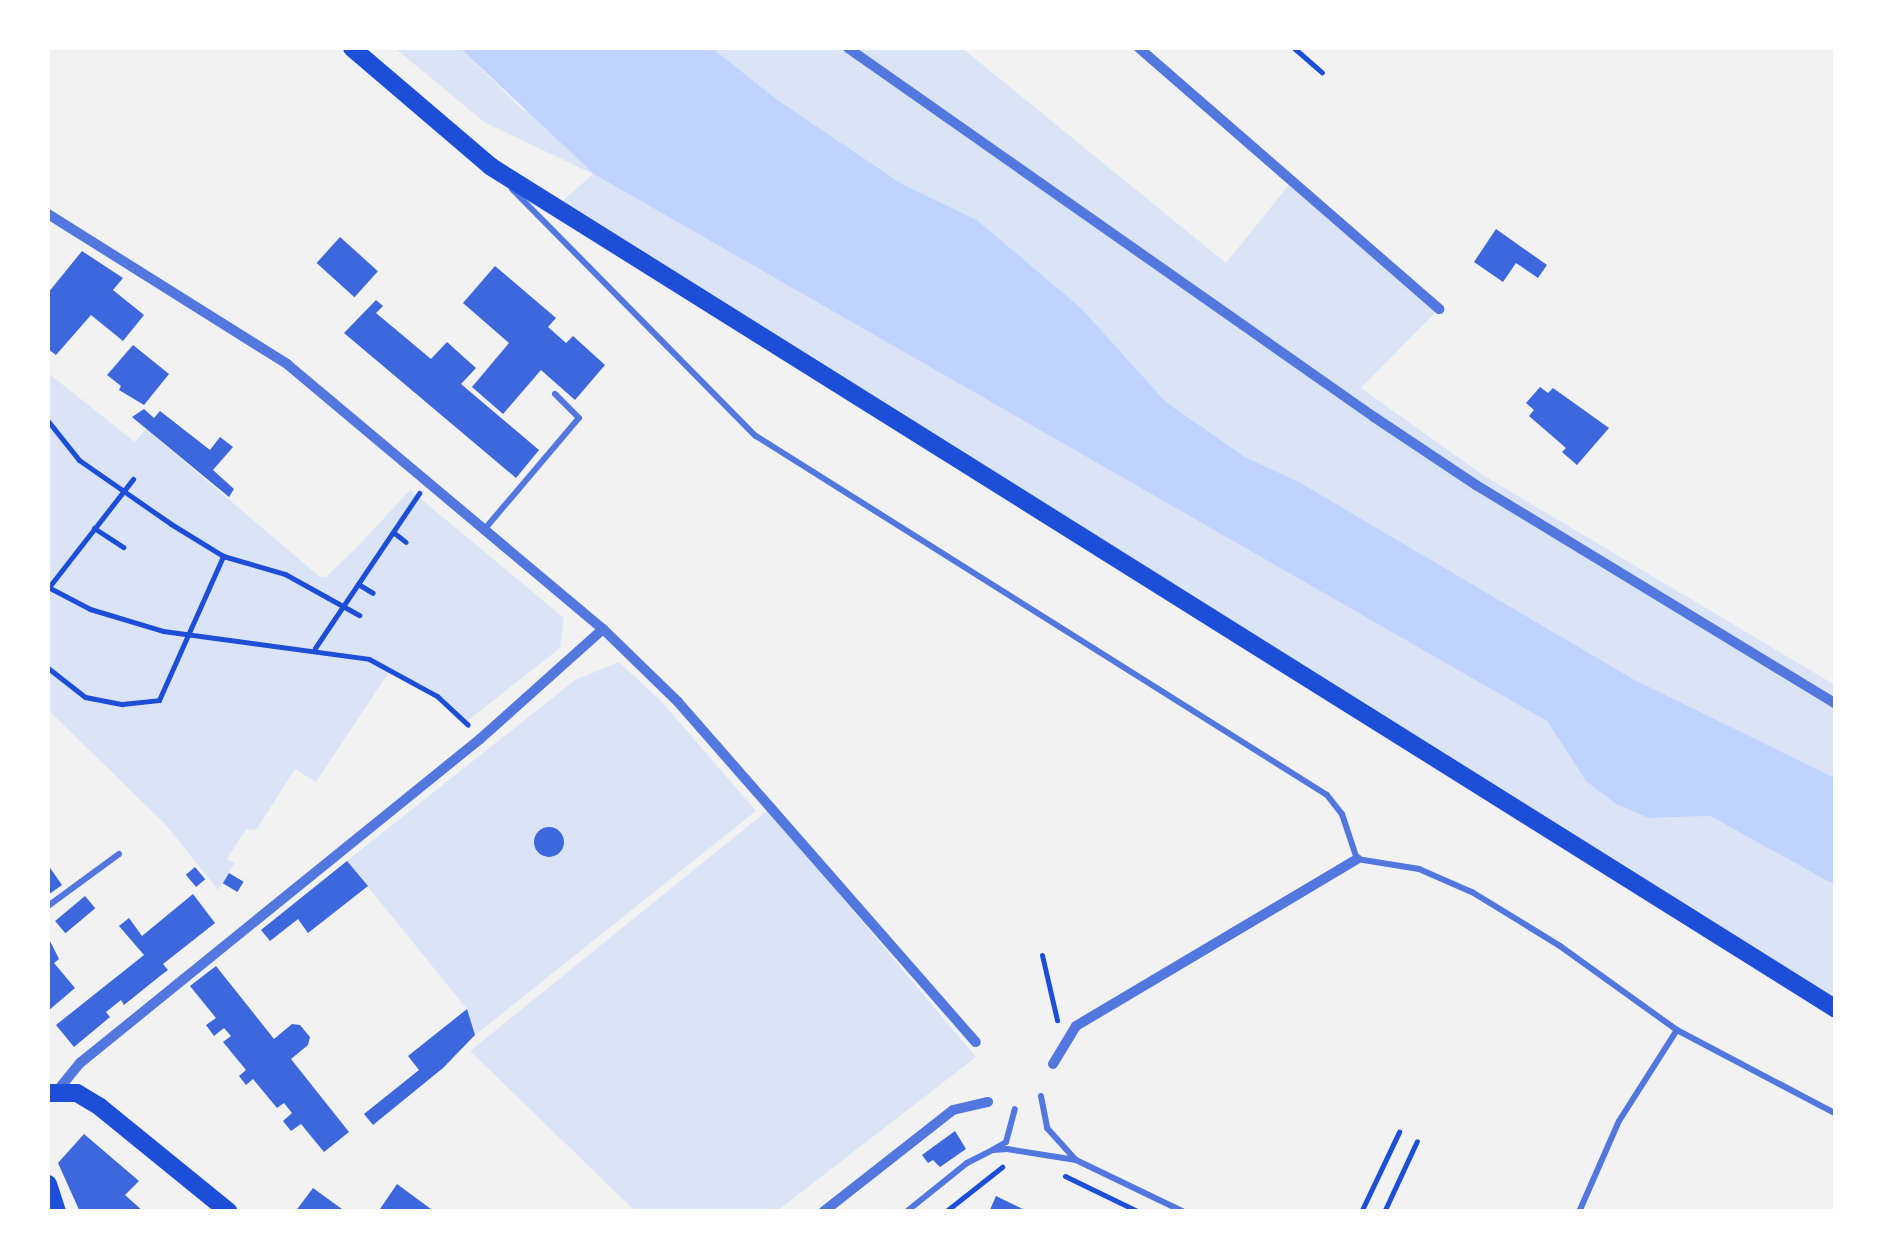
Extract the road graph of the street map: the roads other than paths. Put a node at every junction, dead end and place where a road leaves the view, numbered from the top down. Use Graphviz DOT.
graph roads {
  1 [pos="352,48"];
  2 [pos="848,48"];
  3 [pos="1139,48"];
  4 [pos="490,166"];
  5 [pos="48,214"];
  6 [pos="1439,309"];
  7 [pos="555,394"];
  8 [pos="482,532"];
  9 [pos="603,629"];
  10 [pos="1836,704"];
  11 [pos="119,854"];
  12 [pos="1357,859"];
  13 [pos="48,906"];
  14 [pos="1836,1009"];
  15 [pos="1677,1030"];
  16 [pos="976,1042"];
  17 [pos="1053,1064"];
  18 [pos="53,1091"];
  19 [pos="1041,1096"];
  20 [pos="988,1102"];
  21 [pos="1015,1109"];
  22 [pos="1836,1114"];
  23 [pos="992,1150"];
  24 [pos="1076,1160"];
  25 [pos="48,1184"];
  26 [pos="58,1212"];
  27 [pos="229,1212"];
  28 [pos="824,1212"];
  29 [pos="906,1212"];
  30 [pos="1184,1212"];
  31 [pos="1579,1212"];
  1 -- 4 [label="main road"];
  2 -- 10 [label="street"];
  3 -- 6 [label="street"];
  4 -- 12 [label="lane"];
  4 -- 14 [label="main road"];
  5 -- 8 [label="street"];
  7 -- 8 [label="lane"];
  8 -- 9 [label="street"];
  9 -- 16 [label="street"];
  9 -- 18 [label="street"];
  11 -- 13 [label="lane"];
  12 -- 15 [label="lane"];
  12 -- 17 [label="street"];
  15 -- 22 [label="lane"];
  15 -- 31 [label="lane"];
  18 -- 27 [label="main road"];
  19 -- 24 [label="lane"];
  20 -- 28 [label="street"];
  21 -- 23 [label="lane"];
  23 -- 24 [label="lane"];
  23 -- 29 [label="lane"];
  24 -- 30 [label="lane"];
  25 -- 26 [label="main road"];
}
